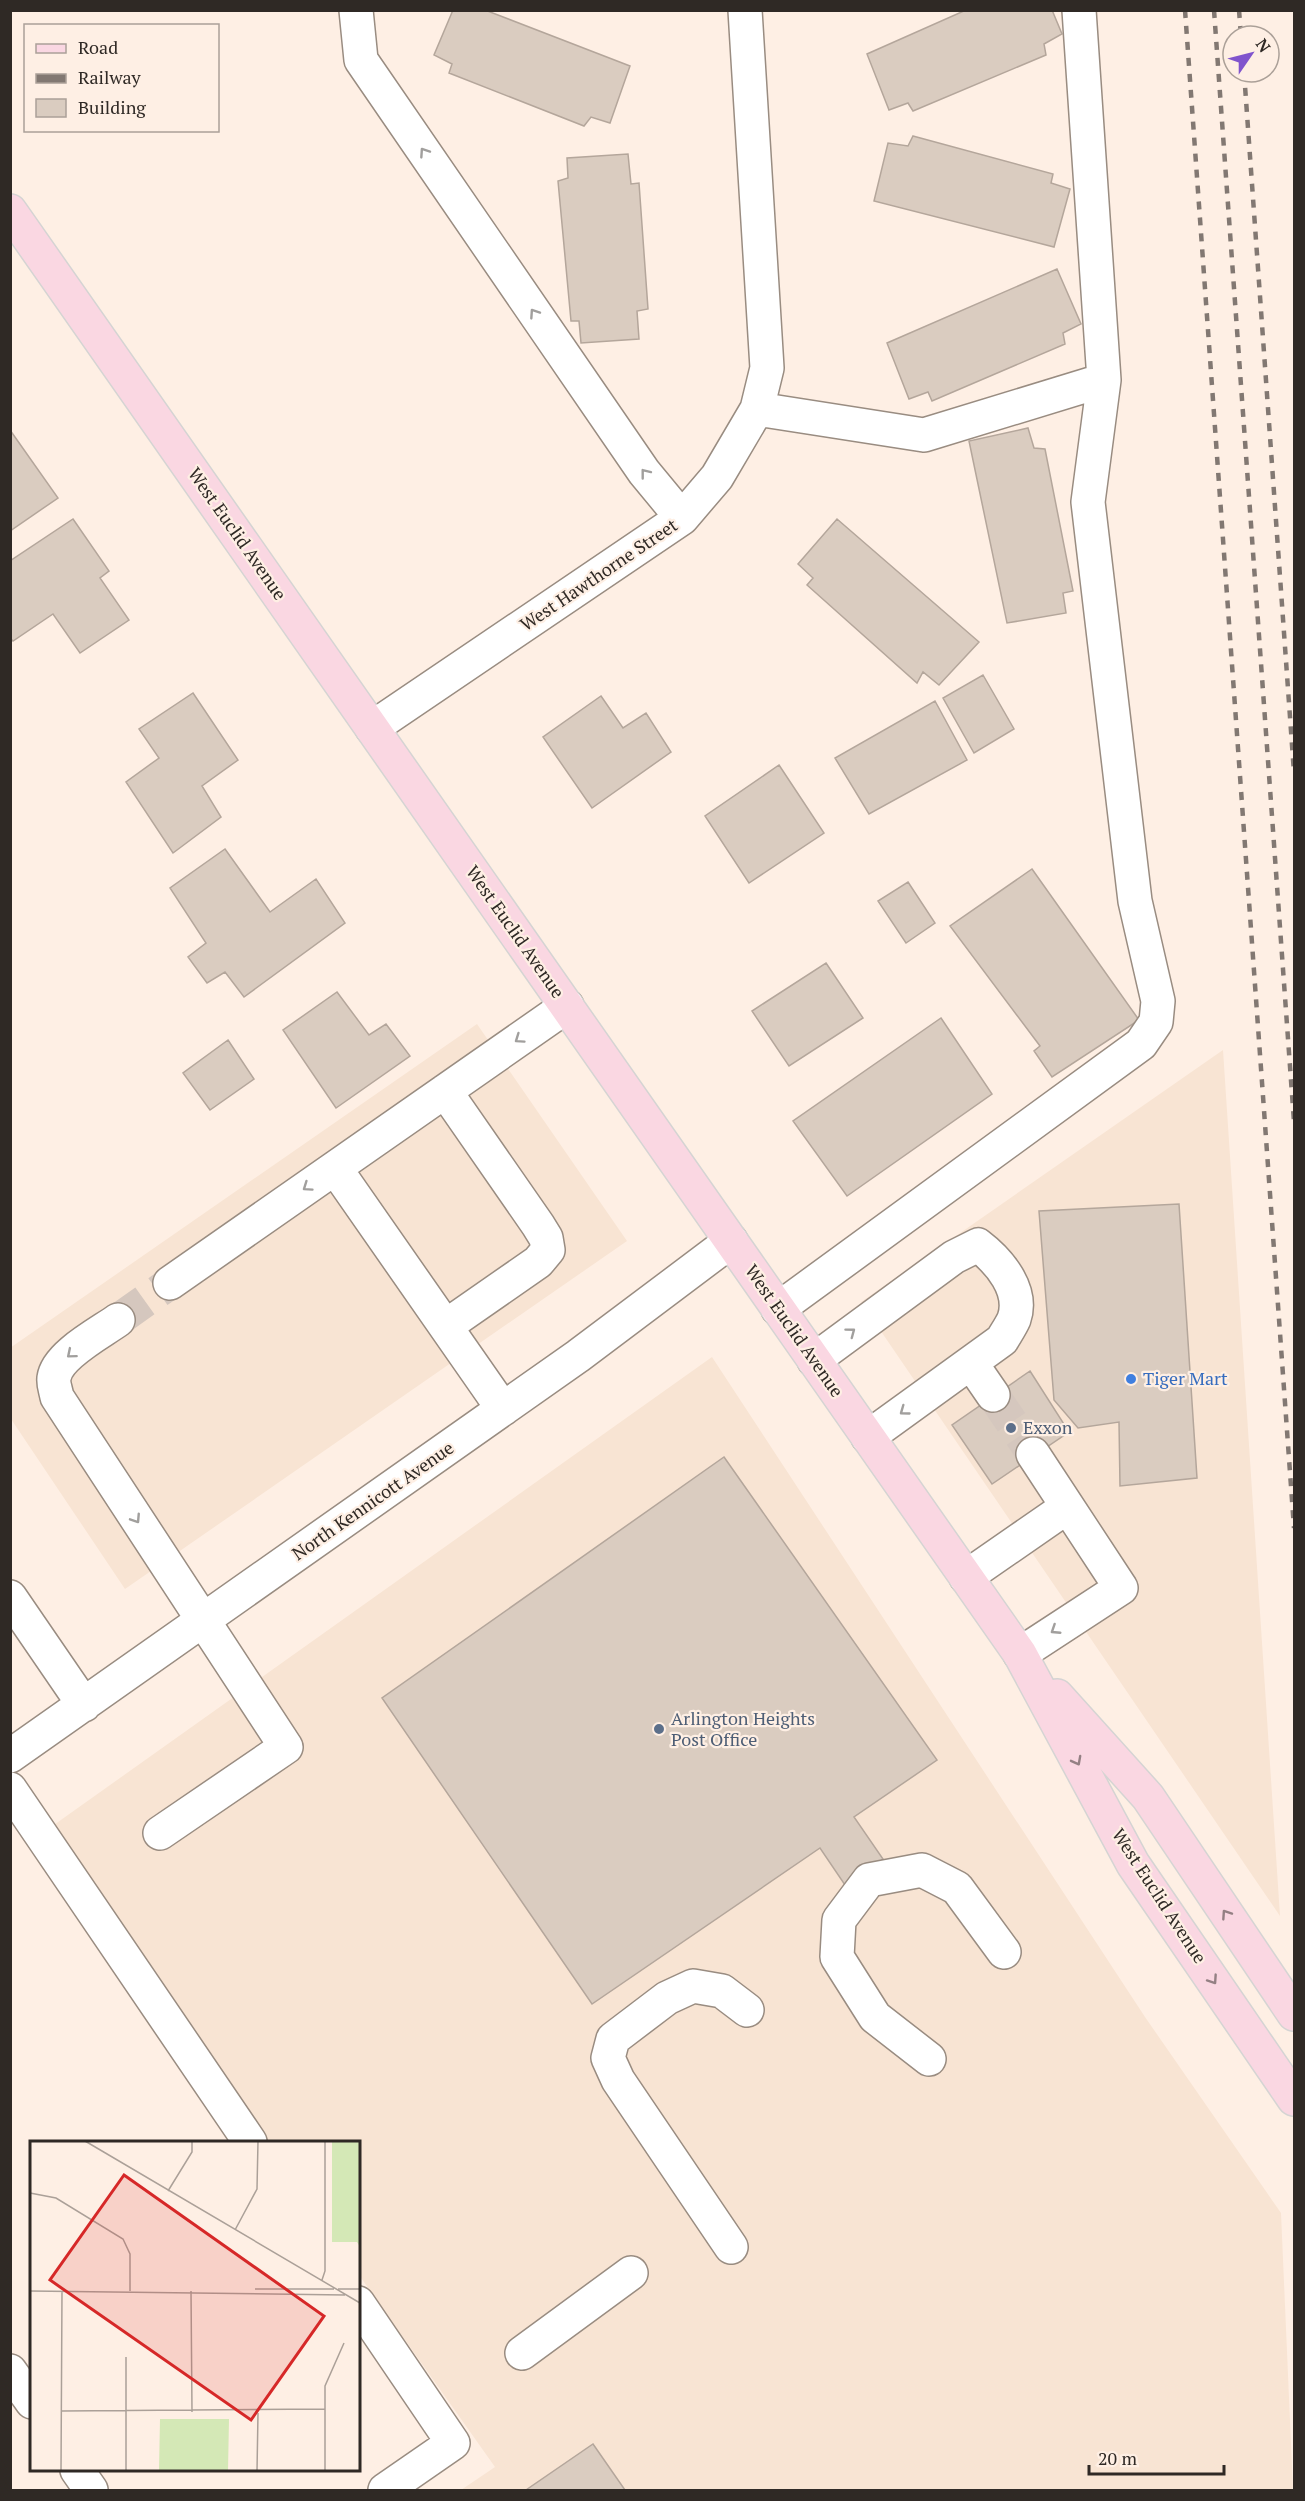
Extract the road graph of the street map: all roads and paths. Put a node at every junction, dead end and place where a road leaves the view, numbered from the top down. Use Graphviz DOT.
graph roads {
  1 [pos="356,10"];
  2 [pos="745,10"];
  3 [pos="1078,10"];
  4 [pos="10,211"];
  5 [pos="1104,380"];
  6 [pos="757,409"];
  7 [pos="682,518"];
  8 [pos="372,728"];
  9 [pos="567,1006"];
  10 [pos="445,1091"];
  11 [pos="335,1168"];
  12 [pos="730,1241"];
  13 [pos="170,1283"];
  14 [pos="778,1309"];
  15 [pos="118,1320"];
  16 [pos="446,1326"];
  17 [pos="814,1360"];
  18 [pos="970,1363"];
  19 [pos="993,1395"];
  20 [pos="503,1409"];
  21 [pos="868,1437"];
  22 [pos="1033,1454"];
  23 [pos="1067,1507"];
  24 [pos="966,1577"];
  25 [pos="10,1597"];
  26 [pos="203,1621"];
  27 [pos="1020,1654"];
  28 [pos="84,1705"];
  29 [pos="10,1756"];
  30 [pos="10,1789"];
  31 [pos="160,1833"];
  32 [pos="1004,1952"];
  33 [pos="747,2010"];
  34 [pos="1294,2014"];
  35 [pos="928,2059"];
  36 [pos="1294,2099"];
  37 [pos="249,2141"];
  38 [pos="731,2247"];
  39 [pos="631,2273"];
  40 [pos="360,2306"];
  41 [pos="522,2353"];
  42 [pos="10,2371"];
  43 [pos="30,2399"];
  44 [pos="78,2471"];
  45 [pos="91,2490"];
  46 [pos="385,2490"];
  7 -- 1 [label="street, one-way"];
  2 -- 6 [label="street, West Hawthorne Street"];
  3 -- 5 [label="street"];
  4 -- 8 [label="main road, West Euclid Avenue"];
  5 -- 6 [label="street"];
  5 -- 14 [label="street"];
  6 -- 7 [label="street, West Hawthorne Street"];
  7 -- 8 [label="street, West Hawthorne Street"];
  8 -- 9 [label="main road, West Euclid Avenue"];
  9 -- 10 [label="street, one-way"];
  9 -- 12 [label="main road, West Euclid Avenue"];
  10 -- 11 [label="street"];
  10 -- 16 [label="street"];
  11 -- 13 [label="street, one-way"];
  11 -- 16 [label="street"];
  12 -- 14 [label="main road, West Euclid Avenue"];
  12 -- 20 [label="street, North Kennicott Avenue"];
  14 -- 17 [label="main road, West Euclid Avenue"];
  15 -- 26 [label="street, one-way"];
  16 -- 20 [label="street"];
  17 -- 18 [label="street, one-way"];
  17 -- 21 [label="main road, West Euclid Avenue"];
  18 -- 19 [label="street"];
  18 -- 21 [label="street, one-way"];
  20 -- 26 [label="street, North Kennicott Avenue"];
  21 -- 24 [label="main road, West Euclid Avenue"];
  22 -- 23 [label="street"];
  23 -- 24 [label="street"];
  23 -- 27 [label="street, one-way"];
  24 -- 27 [label="main road, West Euclid Avenue"];
  25 -- 28 [label="street"];
  26 -- 28 [label="street, North Kennicott Avenue"];
  26 -- 31 [label="street"];
  34 -- 27 [label="main road, West Euclid Avenue, one-way"];
  27 -- 36 [label="main road, West Euclid Avenue, one-way"];
  28 -- 29 [label="street, North Kennicott Avenue"];
  30 -- 37 [label="street"];
  32 -- 35 [label="street"];
  33 -- 38 [label="street"];
  39 -- 41 [label="street"];
  40 -- 46 [label="street"];
  42 -- 43 [label="street"];
  44 -- 45 [label="street"];
}
